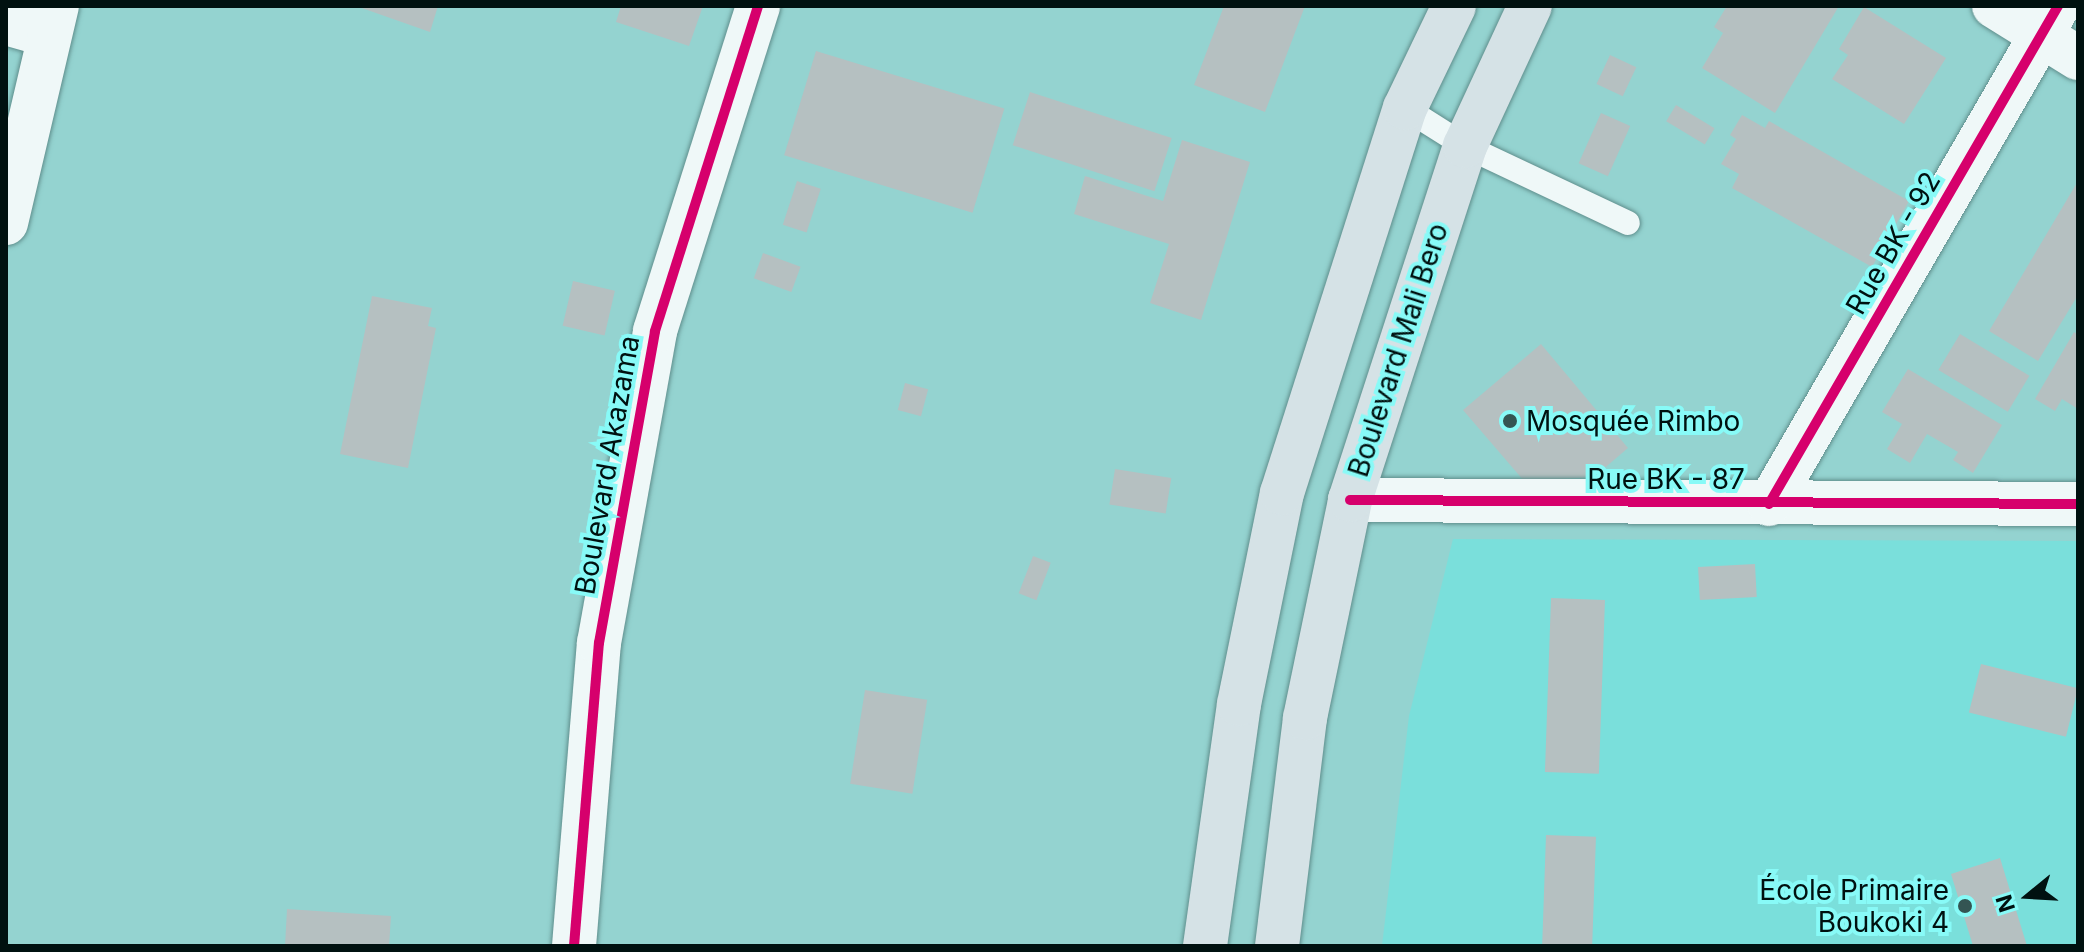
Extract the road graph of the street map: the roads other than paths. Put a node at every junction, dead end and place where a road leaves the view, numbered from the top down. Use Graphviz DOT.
graph roads {
  1 [pos="758,6"];
  2 [pos="1454,6"];
  3 [pos="1530,6"];
  4 [pos="1994,6"];
  5 [pos="53,20"];
  6 [pos="2050,20"];
  7 [pos="6,23"];
  8 [pos="2078,58"];
  9 [pos="1405,108"];
  10 [pos="1465,146"];
  11 [pos="6,223"];
  12 [pos="1628,223"];
  13 [pos="1350,500"];
  14 [pos="1769,504"];
  15 [pos="2078,504"];
  16 [pos="574,946"];
  17 [pos="1205,946"];
  18 [pos="1277,946"];
  1 -- 16 [label="street, Boulevard Akazama"];
  2 -- 9 [label="main road"];
  3 -- 10 [label="main road, Boulevard Mali Bero"];
  4 -- 6 [label="street"];
  5 -- 7 [label="street"];
  5 -- 11 [label="street"];
  6 -- 8 [label="street"];
  6 -- 14 [label="street, Rue BK - 92"];
  9 -- 10 [label="lane"];
  9 -- 17 [label="main road"];
  10 -- 12 [label="lane"];
  10 -- 13 [label="main road, Boulevard Mali Bero"];
  13 -- 14 [label="street, Rue BK - 87"];
  13 -- 18 [label="main road, Boulevard Mali Bero"];
  14 -- 15 [label="street, Rue BK - 87"];
}
